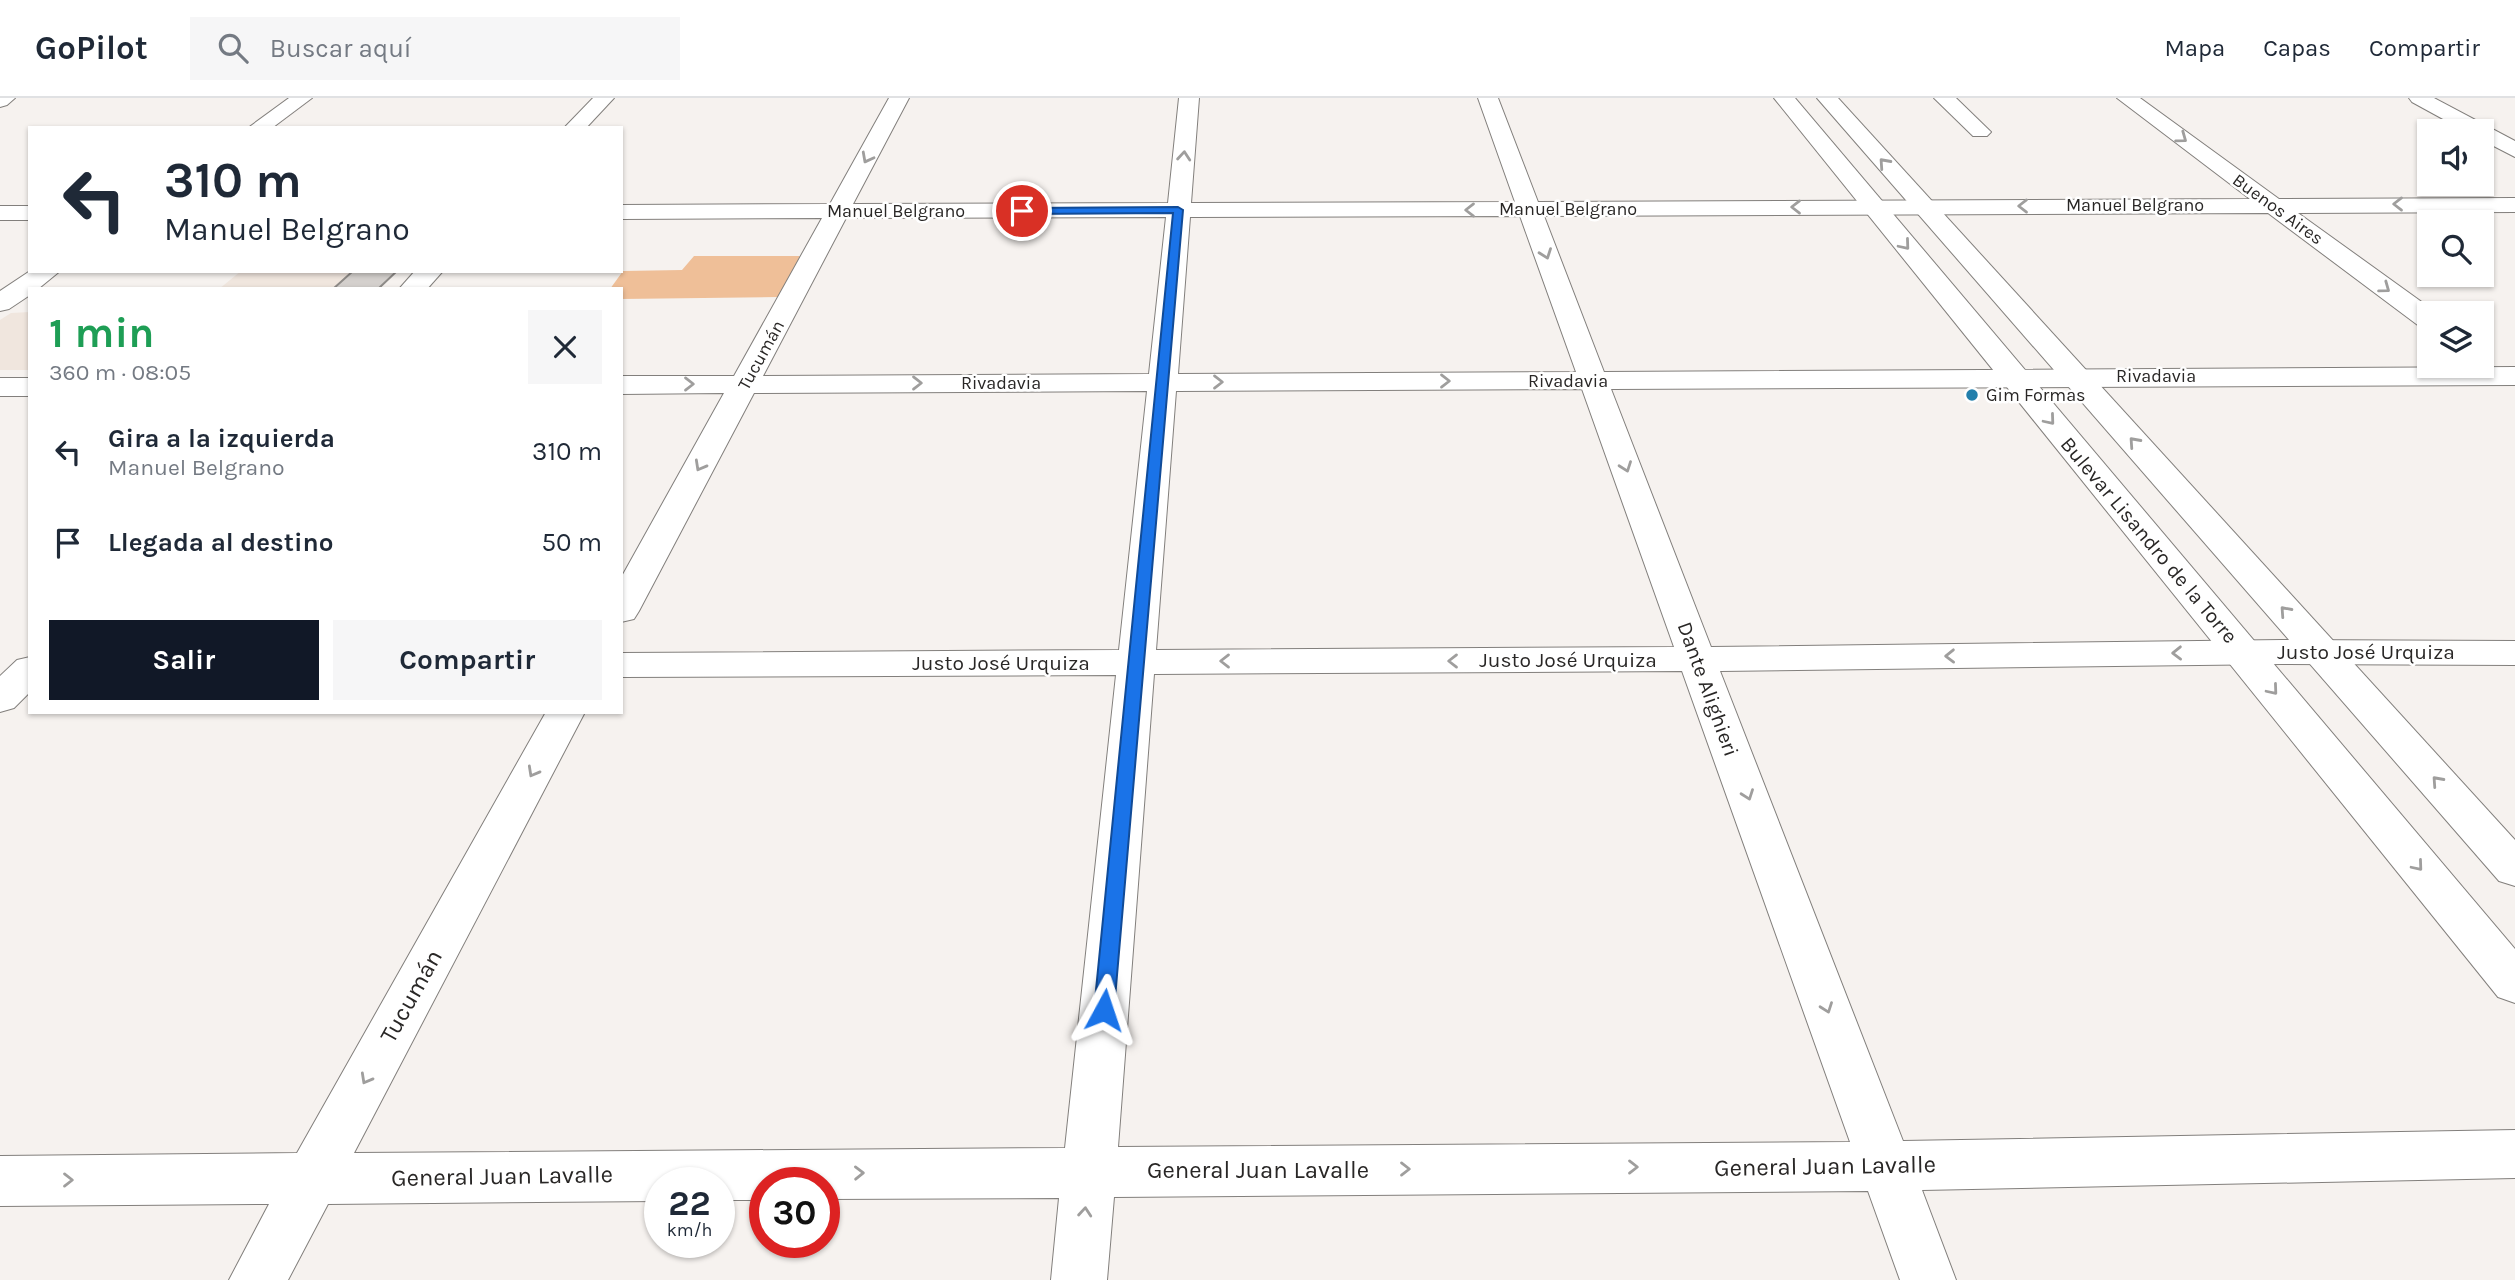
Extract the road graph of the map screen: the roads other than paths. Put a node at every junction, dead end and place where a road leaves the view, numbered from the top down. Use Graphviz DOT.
graph roads {
  1 [pos="5,98"];
  2 [pos="302,98"];
  3 [pos="604,98"];
  4 [pos="899,98"];
  5 [pos="1189,98"];
  6 [pos="1488,98"];
  7 [pos="1784,98"];
  8 [pos="1827,98"];
  9 [pos="1944,98"];
  10 [pos="2127,98"];
  11 [pos="2419,98"];
  12 [pos="0,101"];
  13 [pos="2457,119"];
  14 [pos="261,126"];
  15 [pos="576,126"];
  16 [pos="1980,132"];
  17 [pos="2494,139"];
  18 [pos="2515,150"];
  19 [pos="2272,204"];
  20 [pos="2515,205"];
  21 [pos="1874,207"];
  22 [pos="1924,207"];
  23 [pos="1530,209"];
  24 [pos="1178,210"];
  25 [pos="839,211"];
  26 [pos="623,212"];
  27 [pos="0,213"];
  28 [pos="28,214"];
  29 [pos="44,273"];
  30 [pos="428,273"];
  31 [pos="414,287"];
  32 [pos="0,303"];
  33 [pos="2417,311"];
  34 [pos="2494,367"];
  35 [pos="2075,376"];
  36 [pos="2014,377"];
  37 [pos="2512,378"];
  38 [pos="1594,380"];
  39 [pos="1163,382"];
  40 [pos="623,384"];
  41 [pos="745,384"];
  42 [pos="0,387"];
  43 [pos="28,387"];
  44 [pos="623,607"];
  45 [pos="2242,652"];
  46 [pos="2322,652"];
  47 [pos="2515,653"];
  48 [pos="1697,659"];
  49 [pos="1136,662"];
  50 [pos="623,665"];
  51 [pos="0,669"];
  52 [pos="28,669"];
  53 [pos="28,671"];
  54 [pos="0,699"];
  55 [pos="565,714"];
  56 [pos="2515,869"];
  57 [pos="2515,983"];
  58 [pos="2515,1154"];
  59 [pos="1886,1166"];
  60 [pos="1089,1171"];
  61 [pos="312,1178"];
  62 [pos="0,1181"];
  63 [pos="257,1280"];
  64 [pos="1079,1280"];
  65 [pos="1928,1280"];
  1 -- 12 [label="street"];
  2 -- 14 [label="street"];
  3 -- 15 [label="street"];
  4 -- 25 [label="street, Tucumán, one-way"];
  24 -- 5 [label="street, one-way"];
  6 -- 23 [label="street, Dante Alighieri"];
  7 -- 21 [label="street, Bulevar Lisandro de la Torre"];
  22 -- 8 [label="street, one-way"];
  9 -- 16 [label="street"];
  10 -- 19 [label="street, Buenos Aires, one-way"];
  11 -- 13 [label="street"];
  17 -- 18 [label="street"];
  20 -- 19 [label="street, Manuel Belgrano, one-way"];
  19 -- 22 [label="street, Manuel Belgrano, one-way"];
  19 -- 33 [label="street, Buenos Aires, one-way"];
  21 -- 22 [label="street, Manuel Belgrano"];
  21 -- 23 [label="street, Manuel Belgrano, one-way"];
  21 -- 36 [label="street, Bulevar Lisandro de la Torre, one-way"];
  22 -- 35 [label="street"];
  23 -- 24 [label="street, Manuel Belgrano, one-way"];
  23 -- 38 [label="street, Dante Alighieri, one-way"];
  24 -- 25 [label="street, Manuel Belgrano"];
  24 -- 39 [label="street"];
  25 -- 26 [label="street, Manuel Belgrano"];
  25 -- 41 [label="street, Tucumán"];
  27 -- 28 [label="street"];
  29 -- 32 [label="street"];
  30 -- 31 [label="street"];
  34 -- 37 [label="street"];
  35 -- 36 [label="street, Rivadavia"];
  35 -- 37 [label="street, Rivadavia"];
  46 -- 35 [label="street, one-way"];
  36 -- 38 [label="street, Rivadavia"];
  36 -- 45 [label="street, Bulevar Lisandro de la Torre, one-way"];
  39 -- 38 [label="street, Rivadavia, one-way"];
  38 -- 48 [label="street, Dante Alighieri, one-way"];
  41 -- 39 [label="street, Rivadavia, one-way"];
  39 -- 49 [label="street"];
  40 -- 41 [label="street, Rivadavia, one-way"];
  41 -- 44 [label="street, Tucumán, one-way"];
  42 -- 43 [label="street"];
  45 -- 46 [label="street, Justo José Urquiza"];
  45 -- 48 [label="street, Justo José Urquiza, one-way"];
  45 -- 57 [label="street, Bulevar Lisandro de la Torre, one-way"];
  46 -- 47 [label="street, Justo José Urquiza"];
  56 -- 46 [label="street, one-way"];
  48 -- 49 [label="street, Justo José Urquiza, one-way"];
  48 -- 59 [label="street, Dante Alighieri, one-way"];
  49 -- 50 [label="street, Justo José Urquiza"];
  49 -- 60 [label="street"];
  51 -- 52 [label="street"];
  53 -- 54 [label="street"];
  55 -- 61 [label="street, Tucumán, one-way"];
  58 -- 59 [label="street, General Juan Lavalle"];
  60 -- 59 [label="street, General Juan Lavalle, one-way"];
  59 -- 65 [label="street, Dante Alighieri"];
  61 -- 60 [label="street, General Juan Lavalle, one-way"];
  64 -- 60 [label="street, one-way"];
  62 -- 61 [label="street, General Juan Lavalle, one-way"];
  61 -- 63 [label="street, Tucumán"];
}
